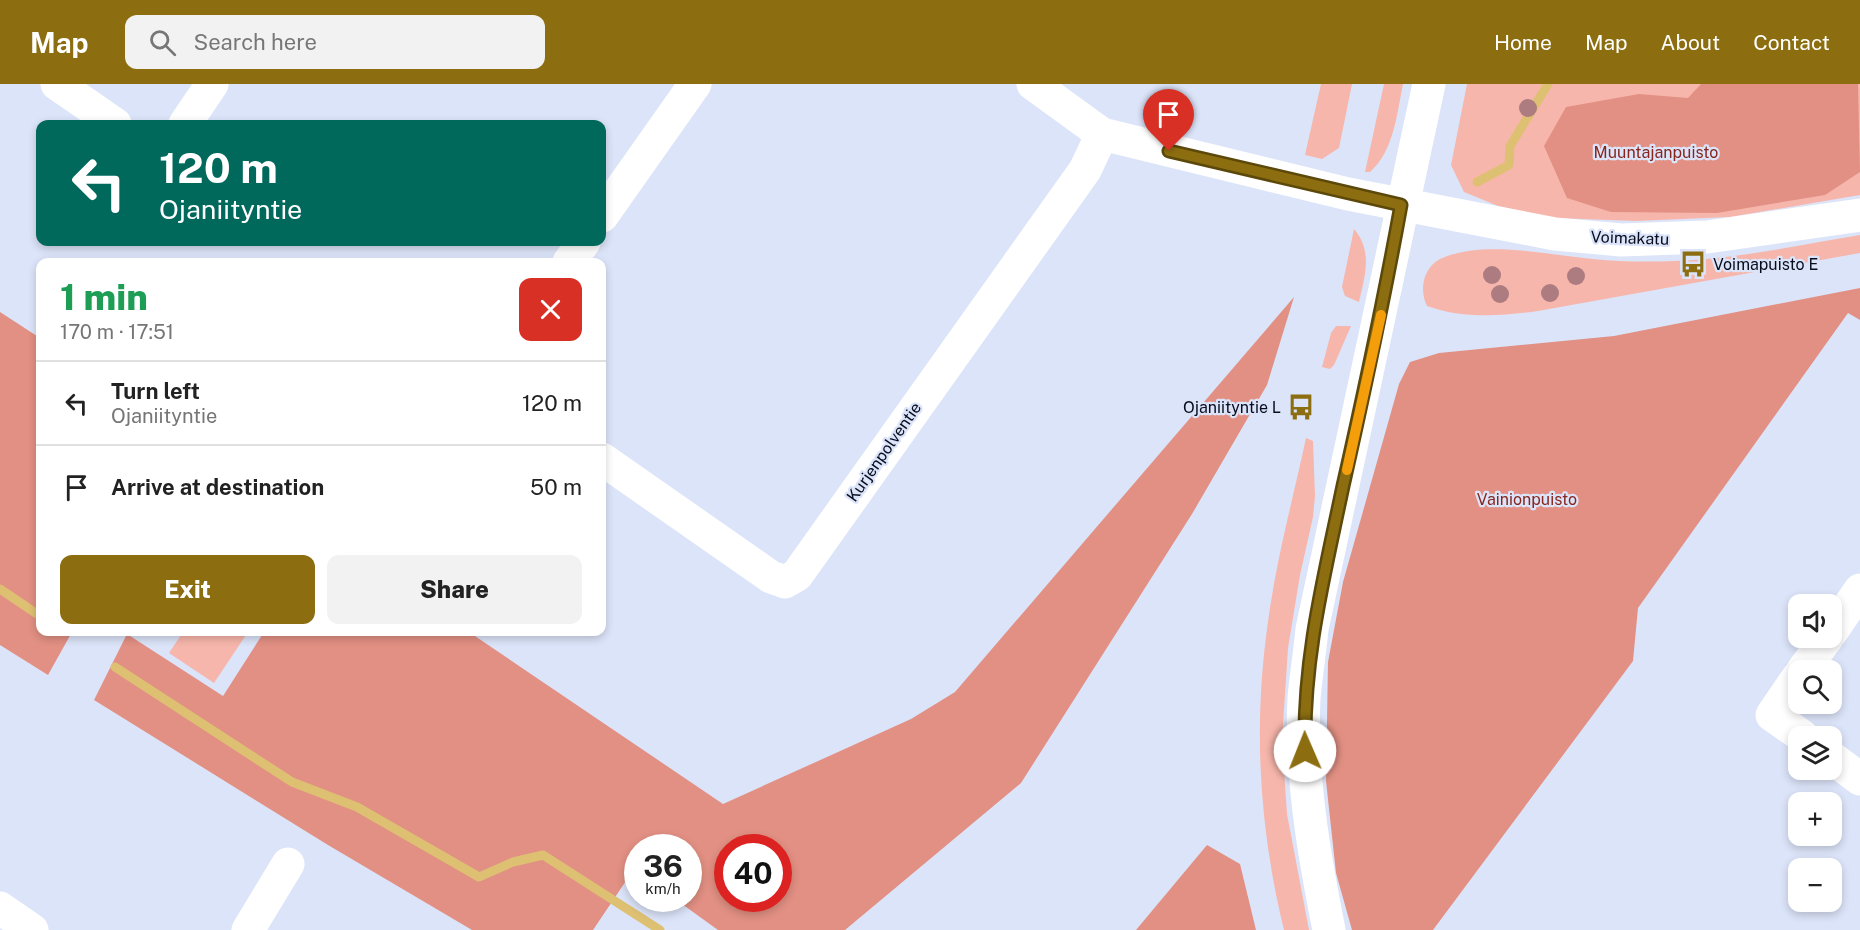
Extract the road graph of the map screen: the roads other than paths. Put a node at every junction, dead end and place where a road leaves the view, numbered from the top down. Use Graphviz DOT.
graph roads {
  1 [pos="57,84"];
  2 [pos="212,84"];
  3 [pos="694,84"];
  4 [pos="1033,84"];
  5 [pos="1429,84"];
  6 [pos="109,120"];
  7 [pos="188,120"];
  8 [pos="1102,134"];
  9 [pos="1401,205"];
  10 [pos="606,210"];
  11 [pos="1860,215"];
  12 [pos="606,462"];
  13 [pos="1860,591"];
  14 [pos="1842,617"];
  15 [pos="1788,692"];
  16 [pos="1788,726"];
  17 [pos="1842,766"];
  18 [pos="1860,779"];
  19 [pos="288,864"];
  20 [pos="0,908"];
  21 [pos="33,930"];
  22 [pos="248,930"];
  23 [pos="1329,930"];
  1 -- 6 [label="street"];
  2 -- 7 [label="street"];
  3 -- 10 [label="street"];
  4 -- 8 [label="street"];
  5 -- 9 [label="street"];
  8 -- 9 [label="street, Voimakatu"];
  8 -- 12 [label="street, Kurjenpolventie"];
  9 -- 11 [label="street, Voimakatu"];
  9 -- 23 [label="street"];
  13 -- 14 [label="street"];
  15 -- 16 [label="street"];
  17 -- 18 [label="street"];
  19 -- 22 [label="street"];
  20 -- 21 [label="street"];
}
